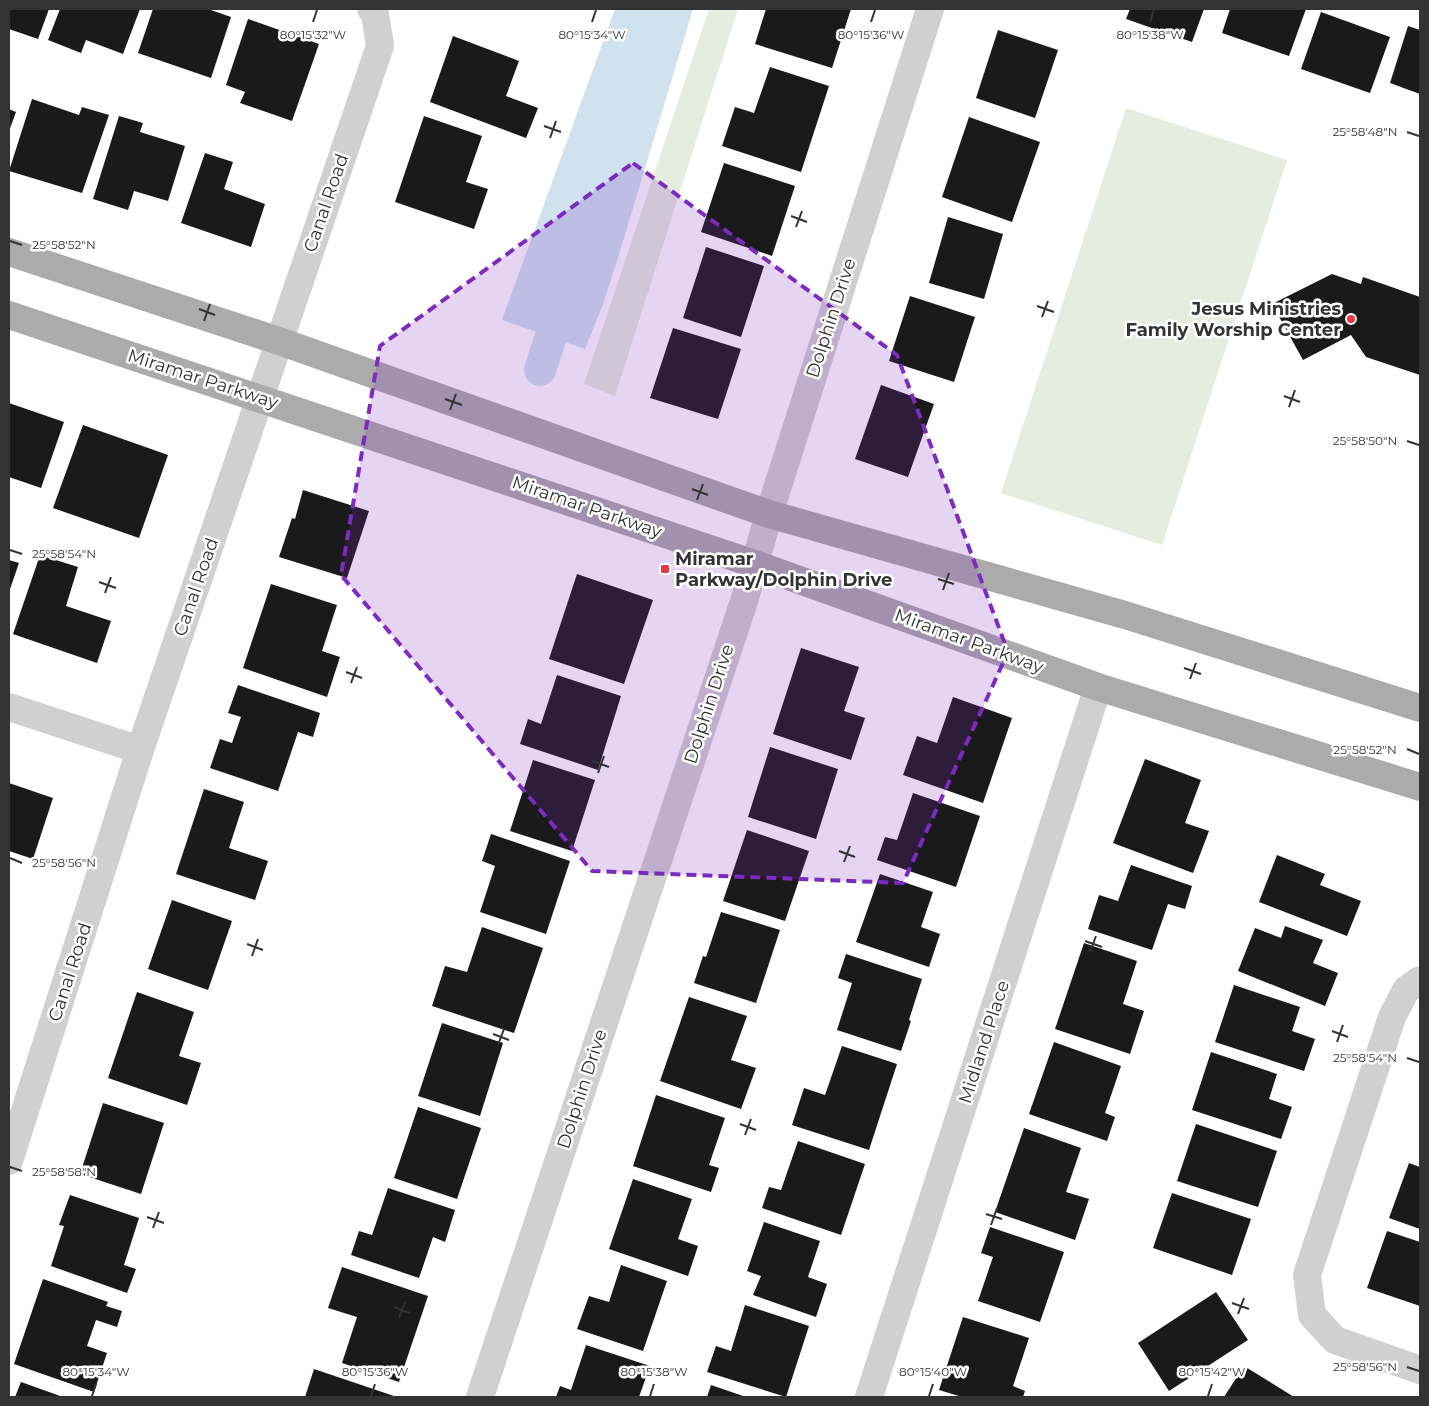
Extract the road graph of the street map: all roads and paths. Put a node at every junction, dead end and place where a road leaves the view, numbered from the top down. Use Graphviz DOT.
graph roads {
  1 [pos="930,9"];
  2 [pos="373,11"];
  3 [pos="9,252"];
  4 [pos="9,315"];
  5 [pos="278,341"];
  6 [pos="260,398"];
  7 [pos="769,514"];
  8 [pos="756,564"];
  9 [pos="1098,687"];
  10 [pos="9,707"];
  11 [pos="1420,708"];
  12 [pos="140,750"];
  13 [pos="1420,787"];
  14 [pos="1420,980"];
  15 [pos="20,1092"];
  16 [pos="9,1161"];
  17 [pos="1420,1370"];
  18 [pos="480,1397"];
  19 [pos="869,1397"];
  1 -- 7 [label="street, Dolphin Drive"];
  2 -- 5 [label="street, Canal Road"];
  3 -- 5 [label="main road"];
  4 -- 6 [label="main road, Miramar Parkway"];
  5 -- 6 [label="street, Canal Road"];
  5 -- 7 [label="main road"];
  6 -- 8 [label="main road, Miramar Parkway"];
  6 -- 12 [label="street, Canal Road"];
  7 -- 8 [label="street, Dolphin Drive"];
  7 -- 11 [label="main road"];
  8 -- 9 [label="main road, Miramar Parkway"];
  8 -- 18 [label="street, Dolphin Drive"];
  9 -- 13 [label="main road, Miramar Parkway"];
  9 -- 19 [label="street, Midland Place"];
  10 -- 12 [label="street"];
  12 -- 15 [label="street, Canal Road"];
  14 -- 17 [label="street"];
  15 -- 16 [label="street, Canal Road"];
}
